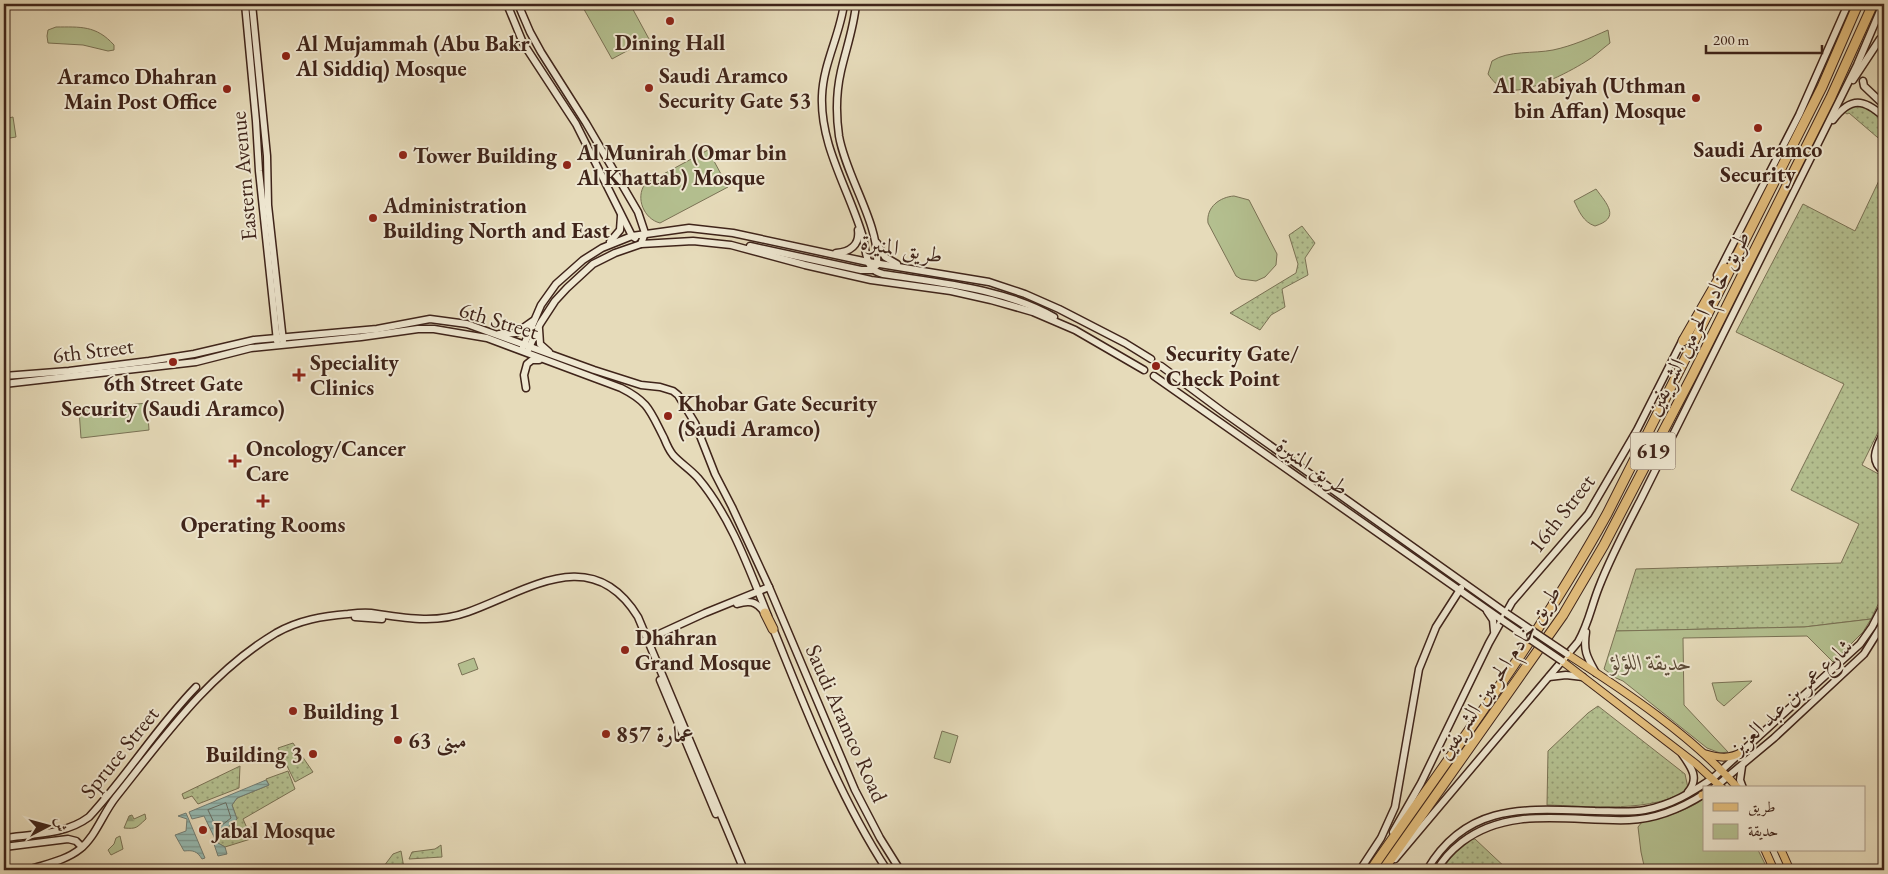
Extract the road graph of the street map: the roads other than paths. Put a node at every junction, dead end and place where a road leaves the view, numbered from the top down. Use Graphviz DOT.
graph roads {
  1 [pos="245,4"];
  2 [pos="252,4"];
  3 [pos="507,4"];
  4 [pos="518,4"];
  5 [pos="844,4"];
  6 [pos="856,4"];
  7 [pos="1848,4"];
  8 [pos="1858,4"];
  9 [pos="1873,4"];
  10 [pos="1883,4"];
  11 [pos="1880,39"];
  12 [pos="1863,81"];
  13 [pos="1838,102"];
  14 [pos="1884,105"];
  15 [pos="1884,117"];
  16 [pos="1824,132"];
  17 [pos="1768,194"];
  18 [pos="620,212"];
  19 [pos="857,219"];
  20 [pos="869,222"];
  21 [pos="645,233"];
  22 [pos="632,236"];
  23 [pos="641,244"];
  24 [pos="730,246"];
  25 [pos="602,248"];
  26 [pos="828,253"];
  27 [pos="868,262"];
  28 [pos="878,263"];
  29 [pos="873,269"];
  30 [pos="910,269"];
  31 [pos="537,322"];
  32 [pos="1075,330"];
  33 [pos="489,332"];
  34 [pos="280,341"];
  35 [pos="1682,341"];
  36 [pos="525,349"];
  37 [pos="561,359"];
  38 [pos="1151,359"];
  39 [pos="546,361"];
  40 [pos="1161,366"];
  41 [pos="1144,370"];
  42 [pos="4,376"];
  43 [pos="1154,376"];
  44 [pos="4,384"];
  45 [pos="526,388"];
  46 [pos="1884,432"];
  47 [pos="1884,455"];
  48 [pos="1884,459"];
  49 [pos="1884,472"];
  50 [pos="1464,583"];
  51 [pos="769,587"];
  52 [pos="1459,590"];
  53 [pos="758,592"];
  54 [pos="1512,602"];
  55 [pos="1884,604"];
  56 [pos="1495,605"];
  57 [pos="1484,606"];
  58 [pos="765,613"];
  59 [pos="1506,613"];
  60 [pos="698,618"];
  61 [pos="1502,620"];
  62 [pos="1884,622"];
  63 [pos="1587,626"];
  64 [pos="773,629"];
  65 [pos="646,640"];
  66 [pos="1489,643"];
  67 [pos="1567,654"];
  68 [pos="1562,661"];
  69 [pos="1596,673"];
  70 [pos="1583,677"];
  71 [pos="1548,678"];
  72 [pos="196,687"];
  73 [pos="1742,752"];
  74 [pos="1704,753"];
  75 [pos="1681,754"];
  76 [pos="1742,766"];
  77 [pos="1722,770"];
  78 [pos="1728,777"];
  79 [pos="1712,778"];
  80 [pos="1717,786"];
  81 [pos="1719,786"];
  82 [pos="1736,786"];
  83 [pos="1743,786"];
  84 [pos="1703,795"];
  85 [pos="1676,801"];
  86 [pos="4,838"];
  87 [pos="4,847"];
  88 [pos="82,847"];
  89 [pos="1766,852"];
  90 [pos="1782,852"];
  91 [pos="1786,858"];
  92 [pos="1373,867"];
  93 [pos="28,870"];
  94 [pos="39,870"];
  95 [pos="740,870"];
  96 [pos="744,870"];
  97 [pos="887,870"];
  98 [pos="900,870"];
  99 [pos="1360,870"];
  100 [pos="1385,870"];
  101 [pos="1427,870"];
  102 [pos="1437,870"];
  103 [pos="1774,870"];
  104 [pos="1790,870"];
  105 [pos="1795,870"];
  1 -- 34 [label="main road, Eastern Avenue"];
  2 -- 34 [label="main road, Eastern Avenue"];
  3 -- 18 [label="main road"];
  4 -- 21 [label="main road"];
  5 -- 19 [label="main road"];
  6 -- 20 [label="main road"];
  7 -- 35 [label="main road, 16th Street"];
  8 -- 17 [label="highway, طريق خادم الحرمين الشريفين / 619"];
  9 -- 100 [label="highway, طريق خادم الحرمين الشريفين / 619"];
  10 -- 13 [label="main road"];
  11 -- 13 [label="main road"];
  12 -- 14 [label="main road"];
  13 -- 16 [label="main road"];
  15 -- 16 [label="main road"];
  16 -- 63 [label="main road"];
  17 -- 35 [label="highway"];
  17 -- 92 [label="highway, طريق خادم الحرمين الشريفين / 619"];
  18 -- 22 [label="main road"];
  18 -- 25 [label="main road"];
  19 -- 26 [label="main road"];
  19 -- 27 [label="main road"];
  20 -- 28 [label="main road"];
  20 -- 30 [label="main road"];
  21 -- 22 [label="main road, طريق المنيرة"];
  21 -- 23 [label="main road"];
  21 -- 26 [label="main road, طريق المنيرة"];
  22 -- 23 [label="main road"];
  22 -- 25 [label="main road, طريق المنيرة"];
  23 -- 24 [label="main road, طريق المنيرة"];
  23 -- 31 [label="main road, طريق المنيرة"];
  24 -- 29 [label="main road"];
  24 -- 32 [label="main road, طريق المنيرة"];
  25 -- 31 [label="main road"];
  26 -- 27 [label="main road, طريق المنيرة"];
  27 -- 28 [label="main road, طريق المنيرة"];
  27 -- 29 [label="main road"];
  28 -- 29 [label="main road"];
  28 -- 30 [label="main road, طريق المنيرة"];
  29 -- 32 [label="main road"];
  30 -- 38 [label="main road, طريق المنيرة"];
  31 -- 33 [label="main road"];
  31 -- 36 [label="main road"];
  31 -- 37 [label="main road"];
  32 -- 41 [label="main road, طريق المنيرة"];
  33 -- 34 [label="main road, 6th Street"];
  33 -- 36 [label="main road, 6th Street"];
  34 -- 36 [label="main road, 6th Street"];
  34 -- 42 [label="main road, 6th Street"];
  34 -- 44 [label="main road, 6th Street"];
  35 -- 54 [label="main road, 16th Street"];
  36 -- 37 [label="main road, 6th Street"];
  36 -- 39 [label="main road, 6th Street"];
  37 -- 51 [label="main road, 6th Street"];
  39 -- 45 [label="main road"];
  39 -- 53 [label="main road, 6th Street"];
  40 -- 50 [label="main road, طريق المنيرة"];
  43 -- 52 [label="main road, طريق المنيرة"];
  46 -- 49 [label="main road"];
  47 -- 48 [label="main road"];
  50 -- 52 [label="main road"];
  50 -- 56 [label="main road, طريق المنيرة"];
  51 -- 53 [label="main road"];
  51 -- 98 [label="main road, Saudi Aramco Road"];
  52 -- 57 [label="main road, طريق المنيرة"];
  52 -- 99 [label="main road"];
  53 -- 60 [label="main road"];
  53 -- 64 [label="main road, Saudi Aramco Road"];
  54 -- 56 [label="main road"];
  54 -- 59 [label="main road, 16th Street"];
  55 -- 73 [label="main road"];
  56 -- 59 [label="main road, طريق المنيرة"];
  57 -- 61 [label="main road, طريق المنيرة"];
  57 -- 66 [label="main road"];
  58 -- 60 [label="main road"];
  58 -- 64 [label="highway"];
  59 -- 61 [label="main road, 16th Street"];
  59 -- 67 [label="main road, طريق المنيرة, bridge"];
  60 -- 65 [label="main road"];
  61 -- 66 [label="main road, 16th Street"];
  61 -- 68 [label="main road, طريق المنيرة, bridge"];
  62 -- 76 [label="main road, شارع عمر بن عبد العزيز"];
  63 -- 67 [label="main road"];
  63 -- 69 [label="main road"];
  64 -- 97 [label="main road, Saudi Aramco Road"];
  65 -- 88 [label="main road"];
  65 -- 94 [label="main road"];
  65 -- 95 [label="main road"];
  65 -- 96 [label="main road"];
  66 -- 92 [label="main road, 16th Street"];
  67 -- 68 [label="main road"];
  67 -- 69 [label="main road"];
  68 -- 70 [label="main road"];
  68 -- 71 [label="main road"];
  69 -- 74 [label="main road"];
  70 -- 71 [label="main road"];
  70 -- 75 [label="main road"];
  71 -- 100 [label="main road"];
  72 -- 86 [label="main road, Spruce Street"];
  73 -- 74 [label="main road"];
  73 -- 77 [label="main road"];
  74 -- 77 [label="main road"];
  75 -- 79 [label="main road"];
  75 -- 85 [label="main road"];
  76 -- 78 [label="main road, شارع عمر بن عبد العزيز"];
  76 -- 83 [label="main road"];
  77 -- 78 [label="main road"];
  77 -- 79 [label="main road"];
  78 -- 81 [label="main road, شارع عمر بن عبد العزيز"];
  78 -- 82 [label="main road"];
  79 -- 80 [label="main road"];
  79 -- 85 [label="main road"];
  84 -- 102 [label="main road"];
  85 -- 101 [label="main road"];
  87 -- 88 [label="main road"];
  88 -- 93 [label="main road"];
  89 -- 103 [label="main road"];
  90 -- 91 [label="main road"];
  91 -- 104 [label="main road"];
  91 -- 105 [label="main road"];
}
